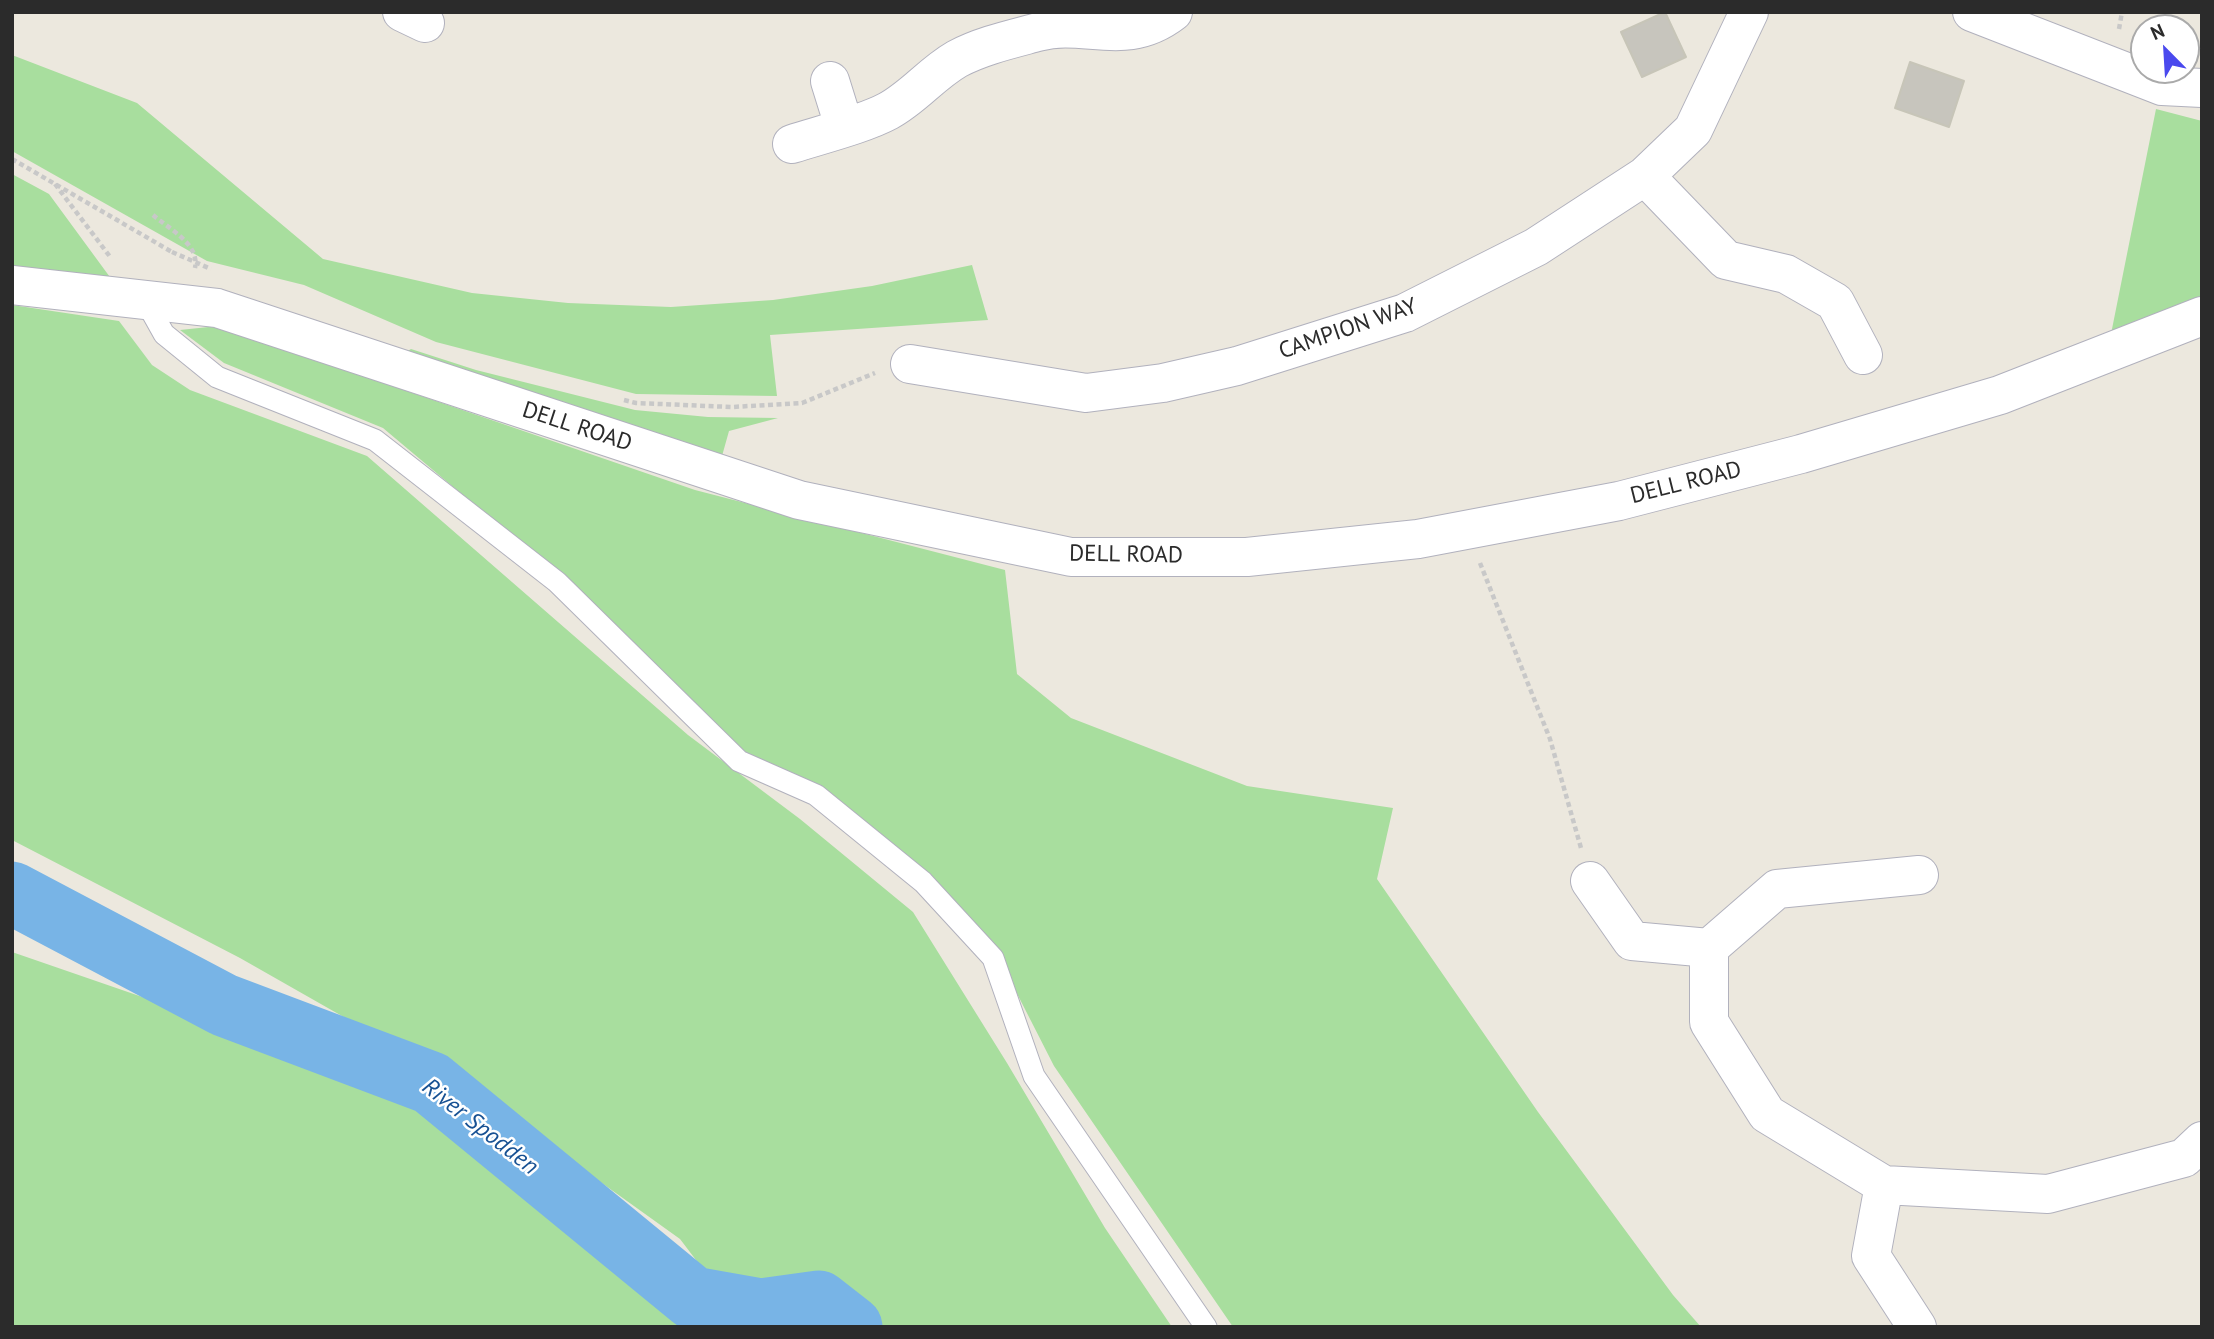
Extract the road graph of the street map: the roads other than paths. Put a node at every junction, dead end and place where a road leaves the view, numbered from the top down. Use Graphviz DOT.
graph roads {
  1 [pos="1173,12"];
  2 [pos="1749,12"];
  3 [pos="1972,12"];
  4 [pos="830,81"];
  5 [pos="2202,89"];
  6 [pos="844,126"];
  7 [pos="792,144"];
  8 [pos="1645,176"];
  9 [pos="12,285"];
  10 [pos="163,302"];
  11 [pos="2202,316"];
  12 [pos="1863,355"];
  13 [pos="910,364"];
  14 [pos="1919,875"];
  15 [pos="1590,881"];
  16 [pos="1709,948"];
  17 [pos="2202,1141"];
  18 [pos="1884,1185"];
  19 [pos="1206,1327"];
  20 [pos="1917,1327"];
  1 -- 6 [label="street"];
  2 -- 8 [label="street, CAMPION WAY"];
  3 -- 5 [label="street"];
  4 -- 6 [label="street"];
  6 -- 7 [label="street"];
  8 -- 12 [label="street"];
  8 -- 13 [label="street, CAMPION WAY"];
  9 -- 10 [label="street, DELL ROAD"];
  10 -- 11 [label="street, DELL ROAD"];
  10 -- 19 [label="lane"];
  14 -- 16 [label="street"];
  15 -- 16 [label="street"];
  16 -- 18 [label="street"];
  17 -- 18 [label="street"];
  18 -- 20 [label="street"];
}
